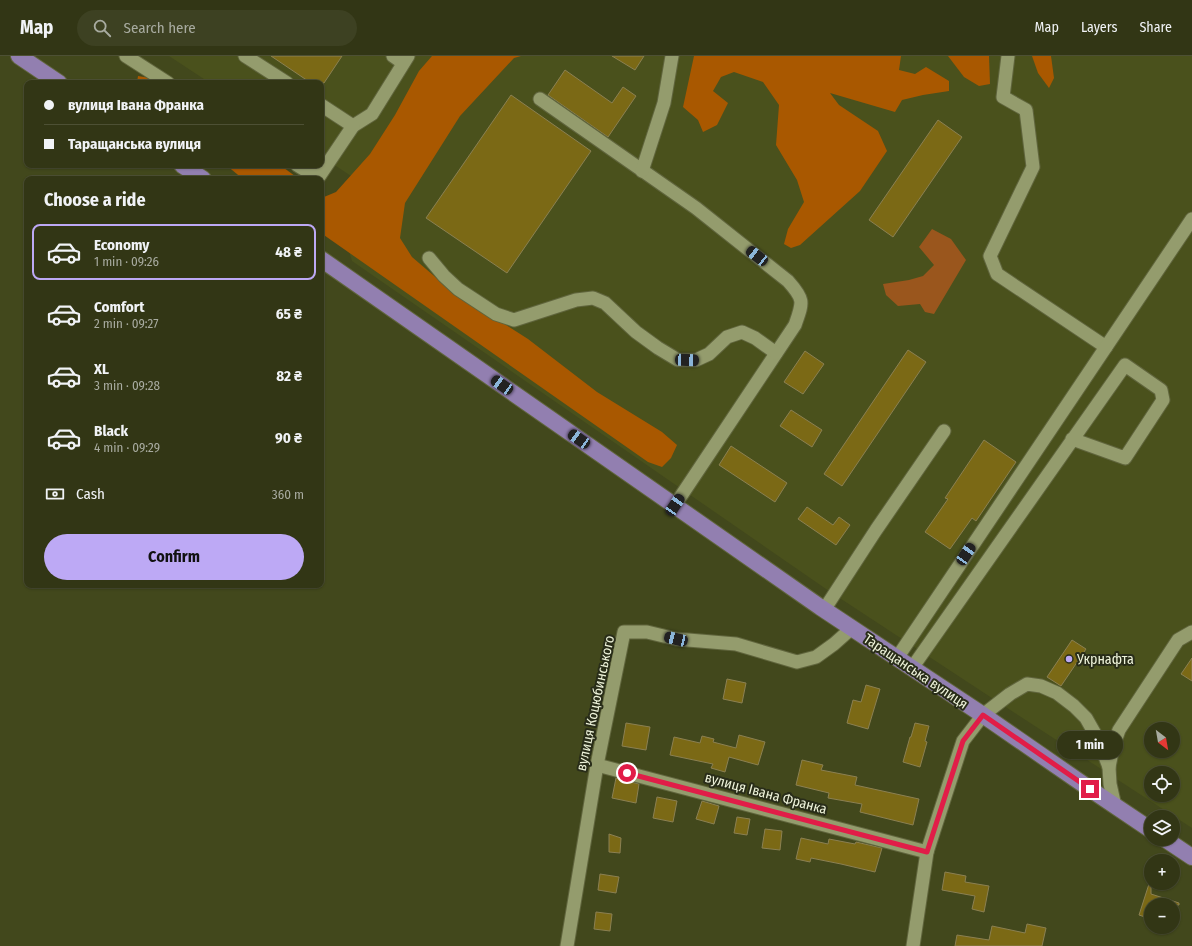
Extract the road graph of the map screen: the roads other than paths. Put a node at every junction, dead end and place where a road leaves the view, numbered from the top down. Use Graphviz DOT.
graph roads {
  1 [pos="19,56"];
  2 [pos="126,56"];
  3 [pos="245,56"];
  4 [pos="672,56"];
  5 [pos="1008,56"];
  6 [pos="401,58"];
  7 [pos="55,80"];
  8 [pos="163,80"];
  9 [pos="282,80"];
  10 [pos="540,99"];
  11 [pos="324,108"];
  12 [pos="353,126"];
  13 [pos="186,168"];
  14 [pos="301,168"];
  15 [pos="642,171"];
  16 [pos="198,176"];
  17 [pos="315,176"];
  18 [pos="319,176"];
  19 [pos="1192,220"];
  20 [pos="429,258"];
  21 [pos="324,261"];
  22 [pos="1106,347"];
  23 [pos="776,353"];
  24 [pos="944,431"];
  25 [pos="1072,439"];
  26 [pos="675,505"];
  27 [pos="822,608"];
  28 [pos="852,628"];
  29 [pos="1192,632"];
  30 [pos="897,658"];
  31 [pos="912,668"];
  32 [pos="983,715"];
  33 [pos="598,765"];
  34 [pos="1109,767"];
  35 [pos="1115,806"];
  36 [pos="1144,825"];
  37 [pos="1176,846"];
  38 [pos="927,852"];
  39 [pos="1192,856"];
  40 [pos="567,946"];
  41 [pos="913,946"];
  1 -- 7 [label="main road"];
  2 -- 8 [label="street"];
  3 -- 9 [label="street"];
  4 -- 15 [label="street"];
  5 -- 22 [label="street"];
  6 -- 12 [label="street"];
  10 -- 15 [label="street"];
  11 -- 12 [label="street"];
  12 -- 18 [label="street"];
  13 -- 16 [label="main road"];
  14 -- 17 [label="street"];
  15 -- 23 [label="street"];
  19 -- 22 [label="street"];
  20 -- 23 [label="street"];
  21 -- 26 [label="main road, Таращанська вулиця"];
  22 -- 30 [label="street"];
  23 -- 26 [label="street"];
  24 -- 27 [label="street"];
  25 -- 25 [label="street"];
  25 -- 31 [label="street"];
  26 -- 27 [label="main road, Таращанська вулиця"];
  27 -- 28 [label="main road, Таращанська вулиця"];
  28 -- 30 [label="main road, Таращанська вулиця"];
  28 -- 33 [label="street, вулиця Коцюбинського"];
  29 -- 34 [label="street"];
  30 -- 31 [label="main road, Таращанська вулиця"];
  31 -- 32 [label="main road, Таращанська вулиця"];
  32 -- 34 [label="street"];
  32 -- 35 [label="main road, Таращанська вулиця"];
  32 -- 38 [label="street"];
  33 -- 38 [label="street, вулиця Івана Франка"];
  33 -- 40 [label="street, вулиця Коцюбинського"];
  34 -- 35 [label="street"];
  35 -- 36 [label="main road, Таращанська вулиця"];
  37 -- 39 [label="main road"];
  38 -- 41 [label="street"];
}
